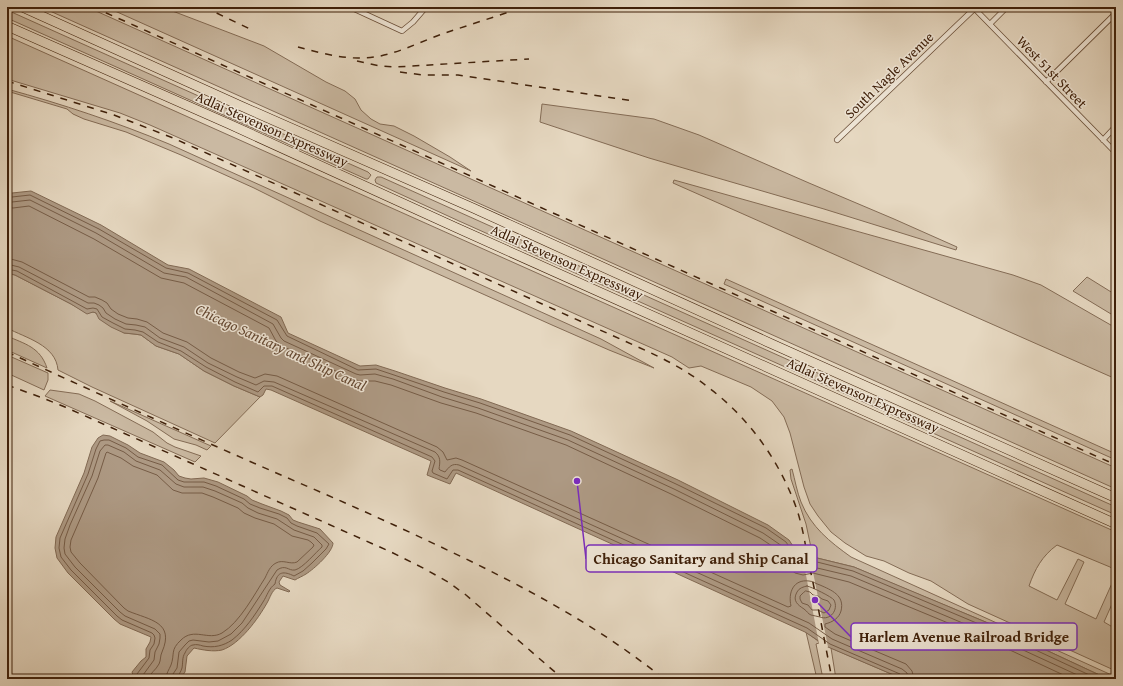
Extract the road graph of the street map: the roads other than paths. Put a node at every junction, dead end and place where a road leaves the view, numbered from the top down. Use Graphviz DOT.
graph roads {
  1 [pos="22,7"];
  2 [pos="350,7"];
  3 [pos="426,7"];
  4 [pos="1007,7"];
  5 [pos="973,8"];
  6 [pos="1116,13"];
  7 [pos="990,24"];
  8 [pos="7,26"];
  9 [pos="1046,82"];
  10 [pos="1116,126"];
  11 [pos="836,140"];
  12 [pos="1102,140"];
  13 [pos="1116,153"];
  14 [pos="1116,498"];
  15 [pos="1116,524"];
  1 -- 14 [label="highway, Adlai Stevenson Expressway"];
  2 -- 3 [label="street"];
  4 -- 7 [label="street"];
  5 -- 7 [label="street, West 51st Street"];
  5 -- 11 [label="street, South Nagle Avenue"];
  6 -- 9 [label="street"];
  7 -- 9 [label="street, West 51st Street"];
  8 -- 15 [label="highway, Adlai Stevenson Expressway"];
  9 -- 12 [label="street, West 51st Street"];
  10 -- 12 [label="street"];
  12 -- 13 [label="street, West 51st Street"];
}
